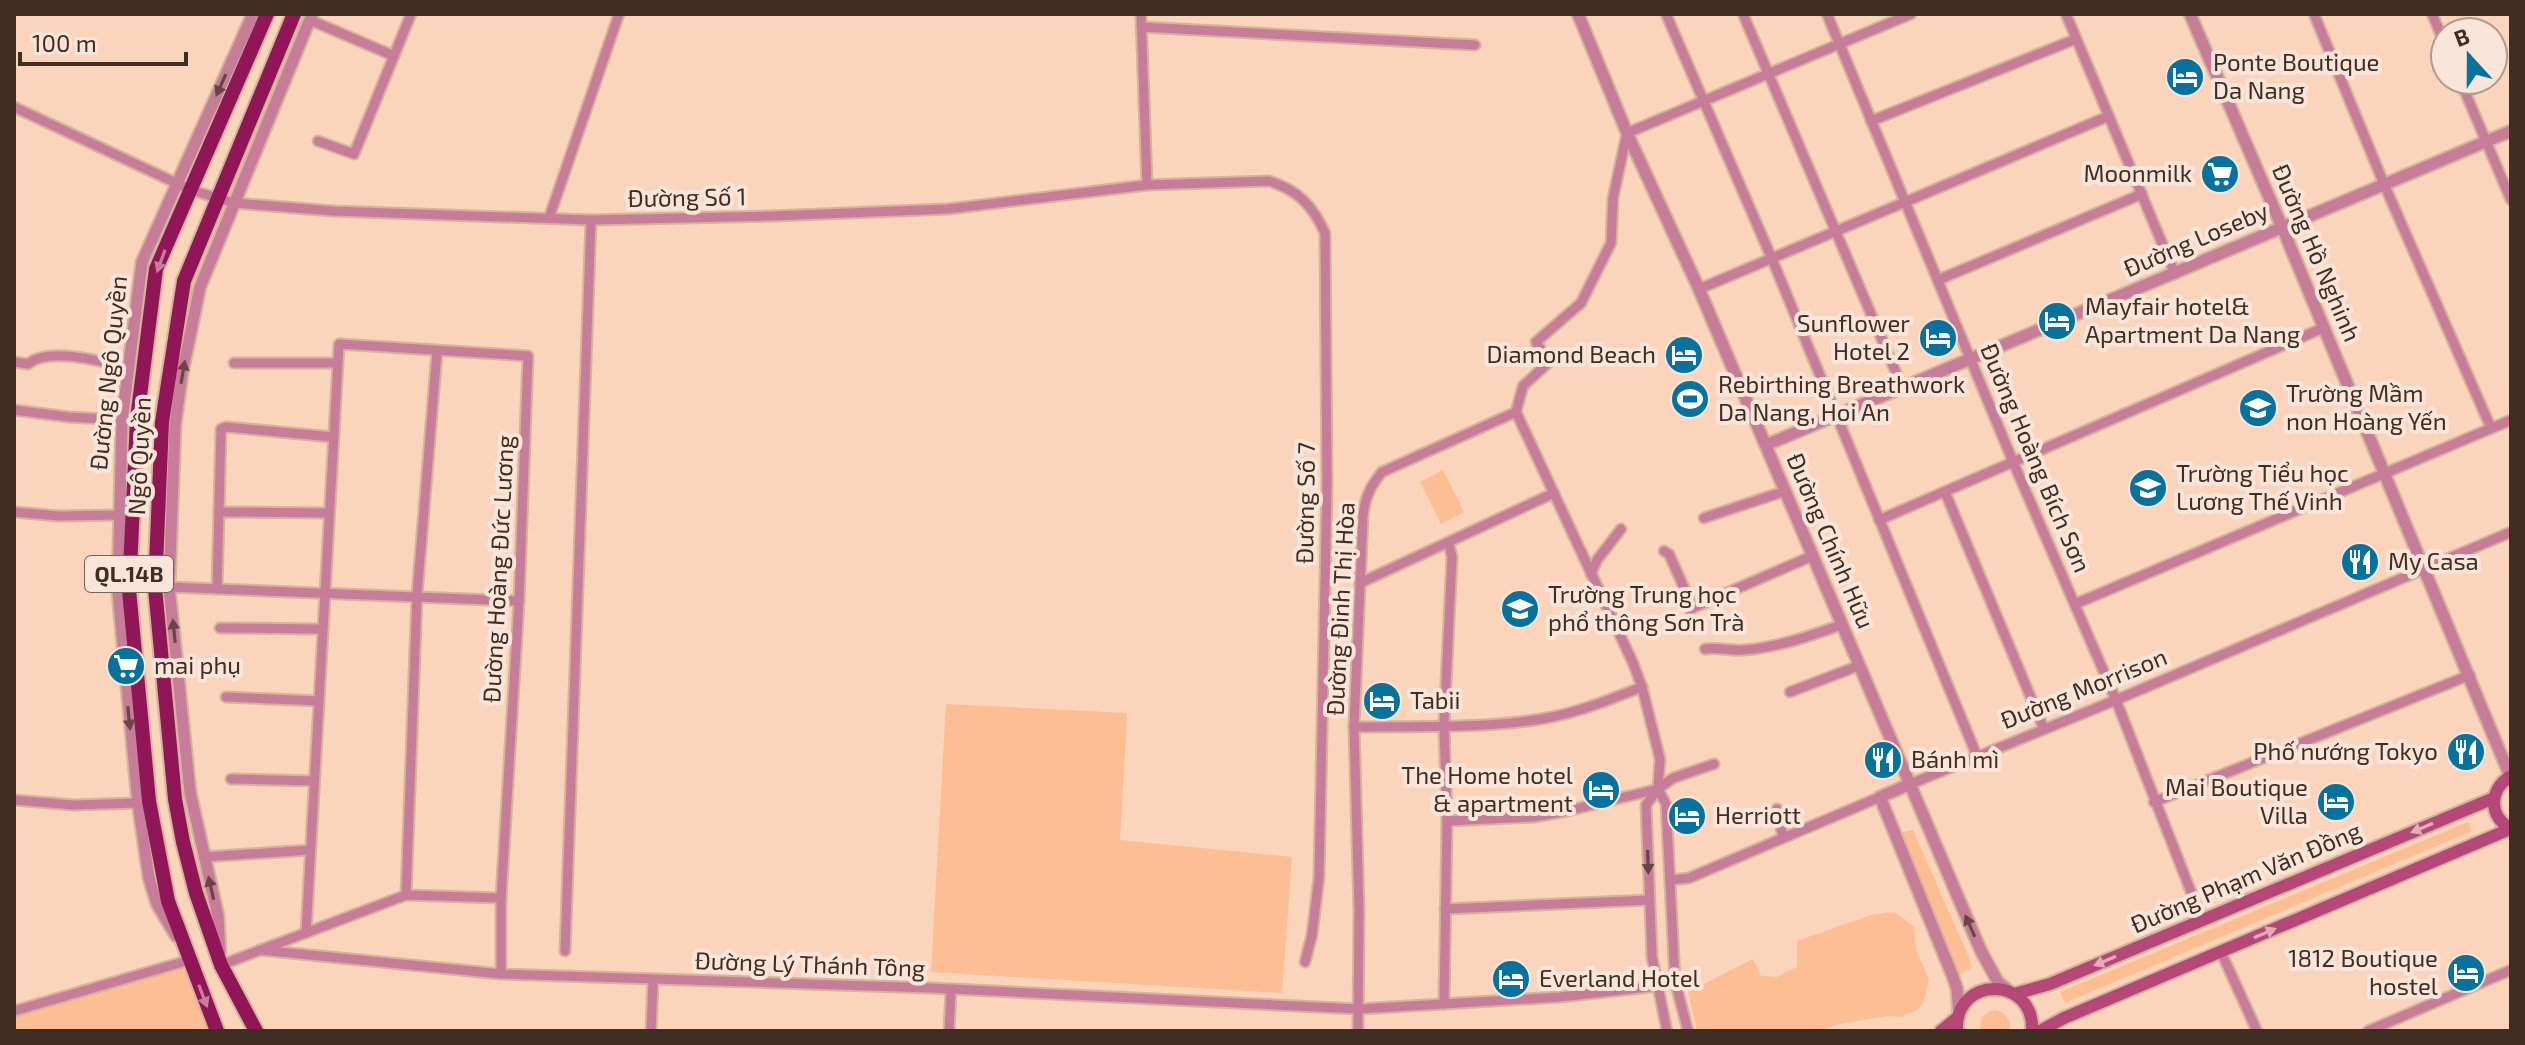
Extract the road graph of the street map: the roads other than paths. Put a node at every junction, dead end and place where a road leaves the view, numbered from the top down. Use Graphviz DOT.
graph roads {
  1 [pos="253,14"];
  2 [pos="267,14"];
  3 [pos="294,14"];
  4 [pos="411,14"];
  5 [pos="619,14"];
  6 [pos="1141,14"];
  7 [pos="1578,14"];
  8 [pos="1666,14"];
  9 [pos="1743,14"];
  10 [pos="1827,14"];
  11 [pos="1911,14"];
  12 [pos="2066,14"];
  13 [pos="2190,14"];
  14 [pos="2314,14"];
  15 [pos="311,17"];
  16 [pos="1141,27"];
  17 [pos="2076,39"];
  18 [pos="1839,44"];
  19 [pos="1475,45"];
  20 [pos="394,56"];
  21 [pos="1767,73"];
  22 [pos="2467,96"];
  23 [pos="1703,100"];
  24 [pos="14,107"];
  25 [pos="2109,116"];
  26 [pos="1871,121"];
  27 [pos="2511,131"];
  28 [pos="1627,133"];
  29 [pos="318,141"];
  30 [pos="2486,142"];
  31 [pos="2384,184"];
  32 [pos="1147,185"];
  33 [pos="1159,185"];
  34 [pos="184,187"];
  35 [pos="2142,194"];
  36 [pos="217,198"];
  37 [pos="2511,200"];
  38 [pos="234,203"];
  39 [pos="1906,204"];
  40 [pos="549,218"];
  41 [pos="591,220"];
  42 [pos="2282,227"];
  43 [pos="1834,234"];
  44 [pos="1772,259"];
  45 [pos="2175,274"];
  46 [pos="1938,280"];
  47 [pos="1699,289"];
  48 [pos="2323,328"];
  49 [pos="437,352"];
  50 [pos="1971,359"];
  51 [pos="14,362"];
  52 [pos="234,363"];
  53 [pos="337,363"];
  54 [pos="128,368"];
  55 [pos="1903,389"];
  56 [pos="14,410"];
  57 [pos="1516,412"];
  58 [pos="1835,416"];
  59 [pos="122,420"];
  60 [pos="2511,420"];
  61 [pos="2491,428"];
  62 [pos="333,437"];
  63 [pos="1766,445"];
  64 [pos="2014,464"];
  65 [pos="2385,473"];
  66 [pos="1785,491"];
  67 [pos="1945,492"];
  68 [pos="1554,493"];
  69 [pos="14,512"];
  70 [pos="219,512"];
  71 [pos="329,513"];
  72 [pos="119,515"];
  73 [pos="1704,518"];
  74 [pos="1879,520"];
  75 [pos="1621,529"];
  76 [pos="2511,532"];
  77 [pos="1449,544"];
  78 [pos="1664,551"];
  79 [pos="1812,556"];
  80 [pos="2425,570"];
  81 [pos="1591,574"];
  82 [pos="1360,583"];
  83 [pos="169,587"];
  84 [pos="217,589"];
  85 [pos="325,592"];
  86 [pos="417,595"];
  87 [pos="519,601"];
  88 [pos="2075,604"];
  89 [pos="1841,625"];
  90 [pos="220,628"];
  91 [pos="323,629"];
  92 [pos="1705,649"];
  93 [pos="1858,666"];
  94 [pos="2470,675"];
  95 [pos="1642,687"];
  96 [pos="1790,692"];
  97 [pos="226,697"];
  98 [pos="2116,700"];
  99 [pos="319,701"];
  100 [pos="1444,725"];
  101 [pos="1354,727"];
  102 [pos="2044,729"];
  103 [pos="1977,756"];
  104 [pos="1714,764"];
  105 [pos="2510,776"];
  106 [pos="231,779"];
  107 [pos="314,781"];
  108 [pos="1908,785"];
  109 [pos="1658,789"];
  110 [pos="1880,797"];
  111 [pos="2494,798"];
  112 [pos="14,800"];
  113 [pos="2154,802"];
  114 [pos="138,803"];
  115 [pos="1777,809"];
  116 [pos="1447,821"];
  117 [pos="2511,829"];
  118 [pos="1783,838"];
  119 [pos="310,850"];
  120 [pos="204,857"];
  121 [pos="1671,880"];
  122 [pos="406,895"];
  123 [pos="501,898"];
  124 [pos="1649,900"];
  125 [pos="1445,909"];
  126 [pos="2202,920"];
  127 [pos="306,933"];
  128 [pos="260,950"];
  129 [pos="565,951"];
  130 [pos="2221,952"];
  131 [pos="190,960"];
  132 [pos="1305,962"];
  133 [pos="221,965"];
  134 [pos="2511,970"];
  135 [pos="501,974"];
  136 [pos="653,981"];
  137 [pos="1675,981"];
  138 [pos="1658,986"];
  139 [pos="951,990"];
  140 [pos="2012,993"];
  141 [pos="1444,1004"];
  142 [pos="1359,1009"];
  143 [pos="14,1011"];
  144 [pos="1958,1021"];
  145 [pos="217,1031"];
  146 [pos="256,1031"];
  147 [pos="651,1031"];
  148 [pos="949,1031"];
  149 [pos="1358,1031"];
  150 [pos="1667,1031"];
  151 [pos="1688,1031"];
  152 [pos="1941,1031"];
  153 [pos="2032,1031"];
  154 [pos="2040,1031"];
  155 [pos="2257,1031"];
  156 [pos="2368,1031"];
  1 -- 34 [label="street, Đường Ngô Quyền, one-way"];
  2 -- 34 [label="highway, Ngô Quyền / QL.14B"];
  3 -- 36 [label="highway, Ngô Quyền / QL.14B"];
  4 -- 20 [label="street"];
  5 -- 40 [label="street"];
  6 -- 16 [label="street"];
  7 -- 28 [label="street, Đường Chính Hữu"];
  8 -- 23 [label="street"];
  9 -- 21 [label="street"];
  10 -- 18 [label="street, Đường Hoàng Bích Sơn"];
  11 -- 18 [label="street"];
  12 -- 17 [label="street"];
  13 -- 42 [label="street, Đường Hồ Nghinh"];
  14 -- 31 [label="street"];
  15 -- 20 [label="street"];
  15 -- 38 [label="street"];
  16 -- 19 [label="street"];
  16 -- 32 [label="street"];
  17 -- 25 [label="street"];
  17 -- 26 [label="street"];
  18 -- 21 [label="street"];
  18 -- 26 [label="street, Đường Hoàng Bích Sơn"];
  20 -- 29 [label="street"];
  21 -- 23 [label="street"];
  21 -- 43 [label="street"];
  22 -- 30 [label="street"];
  23 -- 28 [label="street"];
  23 -- 44 [label="street"];
  24 -- 34 [label="street, Đường Số 1"];
  25 -- 35 [label="street"];
  25 -- 39 [label="street"];
  26 -- 39 [label="street, Đường Hoàng Bích Sơn"];
  27 -- 30 [label="street, Đường Loseby"];
  28 -- 47 [label="street, Đường Chính Hữu"];
  28 -- 57 [label="street"];
  30 -- 31 [label="street, Đường Loseby"];
  30 -- 37 [label="street"];
  31 -- 42 [label="street, Đường Loseby"];
  31 -- 61 [label="street"];
  32 -- 33 [label="street, Đường Số 1"];
  32 -- 41 [label="street, Đường Số 1"];
  33 -- 132 [label="street, Đường Số 7"];
  34 -- 36 [label="street, Đường Số 1"];
  34 -- 54 [label="street, Đường Ngô Quyền"];
  34 -- 131 [label="highway, Ngô Quyền / QL.14B, one-way"];
  35 -- 45 [label="street"];
  35 -- 46 [label="street"];
  36 -- 38 [label="street, Đường Số 1"];
  36 -- 133 [label="highway, Ngô Quyền / QL.14B"];
  38 -- 40 [label="street, Đường Số 1"];
  83 -- 38 [label="street, one-way"];
  39 -- 43 [label="street"];
  39 -- 46 [label="street, Đường Hoàng Bích Sơn"];
  40 -- 41 [label="street, Đường Số 1"];
  41 -- 129 [label="street"];
  42 -- 45 [label="street, Đường Loseby"];
  42 -- 48 [label="street, Đường Hồ Nghinh"];
  43 -- 44 [label="street"];
  43 -- 55 [label="street"];
  44 -- 47 [label="street"];
  44 -- 58 [label="street"];
  45 -- 50 [label="street, Đường Loseby"];
  46 -- 50 [label="street, Đường Hoàng Bích Sơn"];
  47 -- 63 [label="street, Đường Chính Hữu"];
  48 -- 64 [label="street"];
  48 -- 65 [label="street, Đường Hồ Nghinh"];
  49 -- 53 [label="street, Đường Hoàng Đức Lương"];
  49 -- 86 [label="street"];
  49 -- 87 [label="street, Đường Hoàng Đức Lương"];
  50 -- 55 [label="street, Đường Loseby"];
  50 -- 64 [label="street, Đường Hoàng Bích Sơn"];
  51 -- 54 [label="street"];
  52 -- 53 [label="street"];
  53 -- 62 [label="street"];
  54 -- 59 [label="street, Đường Ngô Quyền"];
  55 -- 58 [label="street, Đường Loseby"];
  56 -- 59 [label="street"];
  57 -- 68 [label="street"];
  57 -- 82 [label="street, Đường Đinh Thị Hòa"];
  58 -- 63 [label="street, Đường Loseby"];
  58 -- 74 [label="street"];
  59 -- 72 [label="street, Đường Ngô Quyền"];
  60 -- 61 [label="street"];
  61 -- 65 [label="street"];
  62 -- 70 [label="street"];
  62 -- 71 [label="street"];
  63 -- 66 [label="street, Đường Chính Hữu"];
  64 -- 67 [label="street"];
  64 -- 88 [label="street, Đường Hoàng Bích Sơn"];
  65 -- 80 [label="street, Đường Hồ Nghinh"];
  65 -- 88 [label="street"];
  66 -- 73 [label="street"];
  66 -- 79 [label="street, Đường Chính Hữu"];
  67 -- 74 [label="street"];
  67 -- 102 [label="street"];
  68 -- 77 [label="street"];
  68 -- 81 [label="street"];
  69 -- 72 [label="street"];
  70 -- 71 [label="street"];
  70 -- 84 [label="street"];
  71 -- 85 [label="street"];
  72 -- 114 [label="street, Đường Ngô Quyền, one-way"];
  74 -- 103 [label="street"];
  75 -- 81 [label="street"];
  76 -- 80 [label="street, Đường Morrison"];
  77 -- 82 [label="street"];
  77 -- 100 [label="street"];
  78 -- 79 [label="street"];
  79 -- 89 [label="street, Đường Chính Hữu"];
  80 -- 94 [label="street, Đường Hồ Nghinh"];
  80 -- 98 [label="street, Đường Morrison"];
  81 -- 95 [label="street"];
  82 -- 101 [label="street, Đường Đinh Thị Hòa"];
  83 -- 84 [label="street"];
  120 -- 83 [label="street, one-way"];
  84 -- 85 [label="street"];
  85 -- 86 [label="street"];
  85 -- 91 [label="street"];
  86 -- 87 [label="street"];
  86 -- 122 [label="street"];
  87 -- 123 [label="street, Đường Hoàng Đức Lương"];
  88 -- 98 [label="street, Đường Hoàng Bích Sơn"];
  89 -- 92 [label="street"];
  89 -- 93 [label="street, Đường Chính Hữu"];
  90 -- 91 [label="street"];
  91 -- 99 [label="street"];
  93 -- 96 [label="street"];
  93 -- 108 [label="street, Đường Chính Hữu"];
  94 -- 105 [label="street, Đường Hồ Nghinh"];
  94 -- 113 [label="street"];
  95 -- 100 [label="street"];
  95 -- 109 [label="street"];
  97 -- 99 [label="street"];
  98 -- 102 [label="street, Đường Morrison"];
  98 -- 113 [label="street, Đường Hoàng Bích Sơn"];
  99 -- 107 [label="street"];
  100 -- 101 [label="street"];
  100 -- 116 [label="street"];
  101 -- 142 [label="street, Đường Đinh Thị Hòa"];
  102 -- 103 [label="street, Đường Morrison"];
  103 -- 108 [label="street, Đường Morrison"];
  104 -- 109 [label="street"];
  105 -- 111 [label="main road"];
  106 -- 107 [label="street"];
  107 -- 119 [label="street"];
  108 -- 110 [label="street, Đường Morrison"];
  140 -- 108 [label="street, Đường Chính Hữu, one-way"];
  109 -- 116 [label="street"];
  109 -- 121 [label="street"];
  109 -- 124 [label="street, one-way"];
  110 -- 118 [label="street, Đường Morrison"];
  110 -- 144 [label="street"];
  111 -- 117 [label="main road"];
  111 -- 126 [label="main road, Đường Phạm Văn Đồng, one-way"];
  112 -- 114 [label="street"];
  113 -- 126 [label="street, Đường Hoàng Bích Sơn"];
  114 -- 131 [label="street, Đường Ngô Quyền"];
  115 -- 118 [label="street"];
  116 -- 125 [label="street"];
  130 -- 117 [label="main road, one-way"];
  118 -- 121 [label="street, Đường Morrison"];
  119 -- 120 [label="street"];
  119 -- 127 [label="street"];
  133 -- 120 [label="street, one-way"];
  121 -- 137 [label="street"];
  122 -- 123 [label="street"];
  122 -- 127 [label="street"];
  123 -- 135 [label="street, Đường Hoàng Đức Lương"];
  124 -- 125 [label="street"];
  124 -- 138 [label="street"];
  125 -- 141 [label="street"];
  126 -- 140 [label="main road, Đường Phạm Văn Đồng, one-way"];
  127 -- 128 [label="street"];
  128 -- 133 [label="street"];
  128 -- 135 [label="street, Đường Lý Thánh Tông"];
  130 -- 154 [label="main road"];
  130 -- 155 [label="street"];
  131 -- 143 [label="street"];
  131 -- 145 [label="highway, Đường Ngô Quyền / QL.14B, one-way"];
  133 -- 146 [label="highway, QL.14B"];
  134 -- 156 [label="street"];
  135 -- 136 [label="street, Đường Lý Thánh Tông"];
  136 -- 139 [label="street, Đường Lý Thánh Tông"];
  136 -- 147 [label="street"];
  137 -- 138 [label="street, Đường Lý Thánh Tông"];
  137 -- 151 [label="street"];
  138 -- 141 [label="street, Đường Lý Thánh Tông"];
  138 -- 150 [label="street"];
  139 -- 142 [label="street, Đường Lý Thánh Tông"];
  139 -- 148 [label="street"];
  140 -- 144 [label="main road, Đường Phạm Văn Đồng"];
  140 -- 153 [label="main road"];
  141 -- 142 [label="street, Đường Lý Thánh Tông"];
  142 -- 149 [label="street, Đường Đinh Thị Hòa"];
  144 -- 152 [label="main road"];
}
